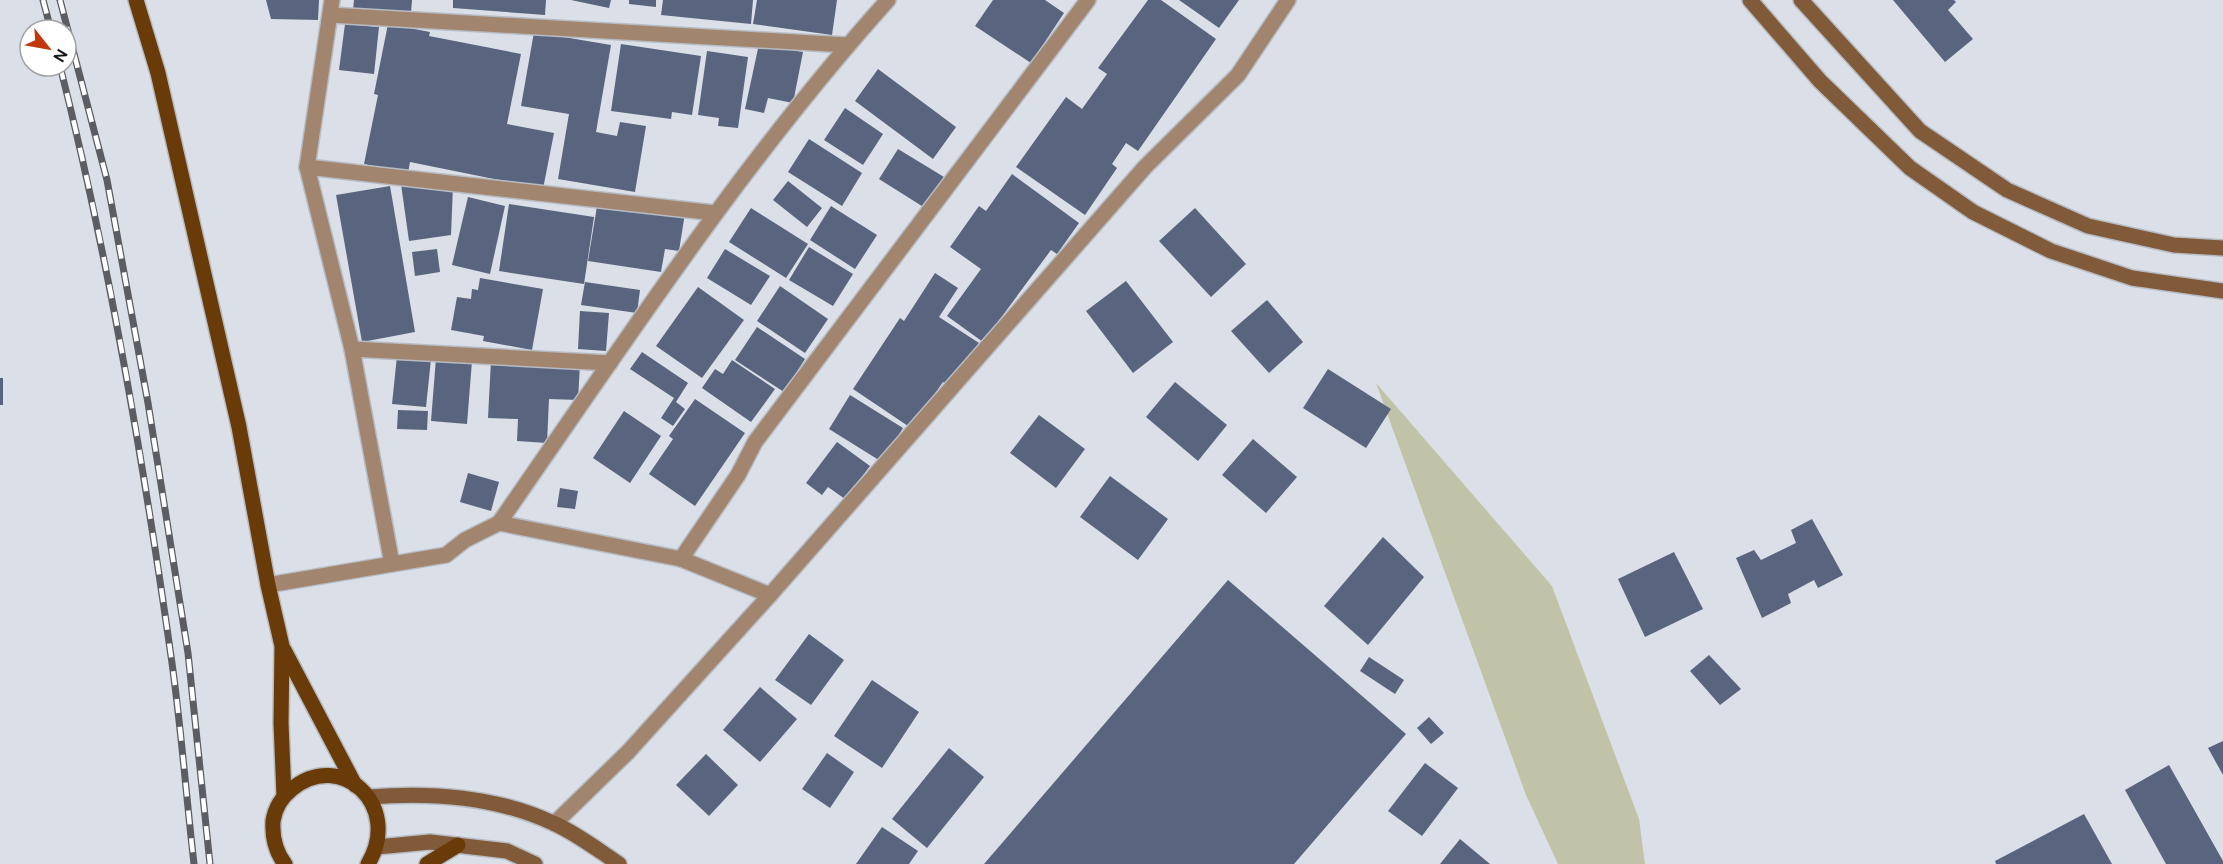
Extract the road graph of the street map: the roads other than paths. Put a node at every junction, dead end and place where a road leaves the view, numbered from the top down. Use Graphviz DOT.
graph roads {
  1 [pos="136,0"];
  2 [pos="888,0"];
  3 [pos="1288,0"];
  4 [pos="1750,0"];
  5 [pos="1801,0"];
  6 [pos="1083,2"];
  7 [pos="331,7"];
  8 [pos="847,45"];
  9 [pos="307,167"];
  10 [pos="715,213"];
  11 [pos="2223,248"];
  12 [pos="2223,291"];
  13 [pos="352,349"];
  14 [pos="610,363"];
  15 [pos="499,523"];
  16 [pos="681,559"];
  17 [pos="392,564"];
  18 [pos="268,585"];
  19 [pos="770,595"];
  20 [pos="282,646"];
  21 [pos="356,785"];
  22 [pos="284,796"];
  23 [pos="369,797"];
  24 [pos="555,823"];
  25 [pos="458,845"];
  26 [pos="377,847"];
  27 [pos="285,864"];
  28 [pos="368,864"];
  29 [pos="427,864"];
  30 [pos="535,864"];
  31 [pos="620,864"];
  1 -- 18 [label="main road"];
  2 -- 8 [label="street"];
  3 -- 19 [label="street"];
  4 -- 12 [label="main road"];
  5 -- 11 [label="main road"];
  6 -- 16 [label="street"];
  7 -- 8 [label="street"];
  7 -- 9 [label="street"];
  8 -- 10 [label="street"];
  9 -- 10 [label="street"];
  9 -- 13 [label="street"];
  10 -- 14 [label="street"];
  13 -- 14 [label="street"];
  13 -- 17 [label="street"];
  14 -- 15 [label="street"];
  15 -- 16 [label="street"];
  15 -- 17 [label="street"];
  16 -- 19 [label="street"];
  17 -- 18 [label="street"];
  18 -- 20 [label="main road"];
  19 -- 24 [label="street"];
  20 -- 21 [label="main road"];
  20 -- 22 [label="main road"];
  21 -- 22 [label="main road"];
  21 -- 23 [label="main road"];
  22 -- 27 [label="main road"];
  23 -- 24 [label="main road"];
  23 -- 26 [label="main road"];
  24 -- 31 [label="main road"];
  25 -- 26 [label="main road"];
  25 -- 29 [label="main road"];
  25 -- 30 [label="main road"];
  26 -- 28 [label="main road"];
}
